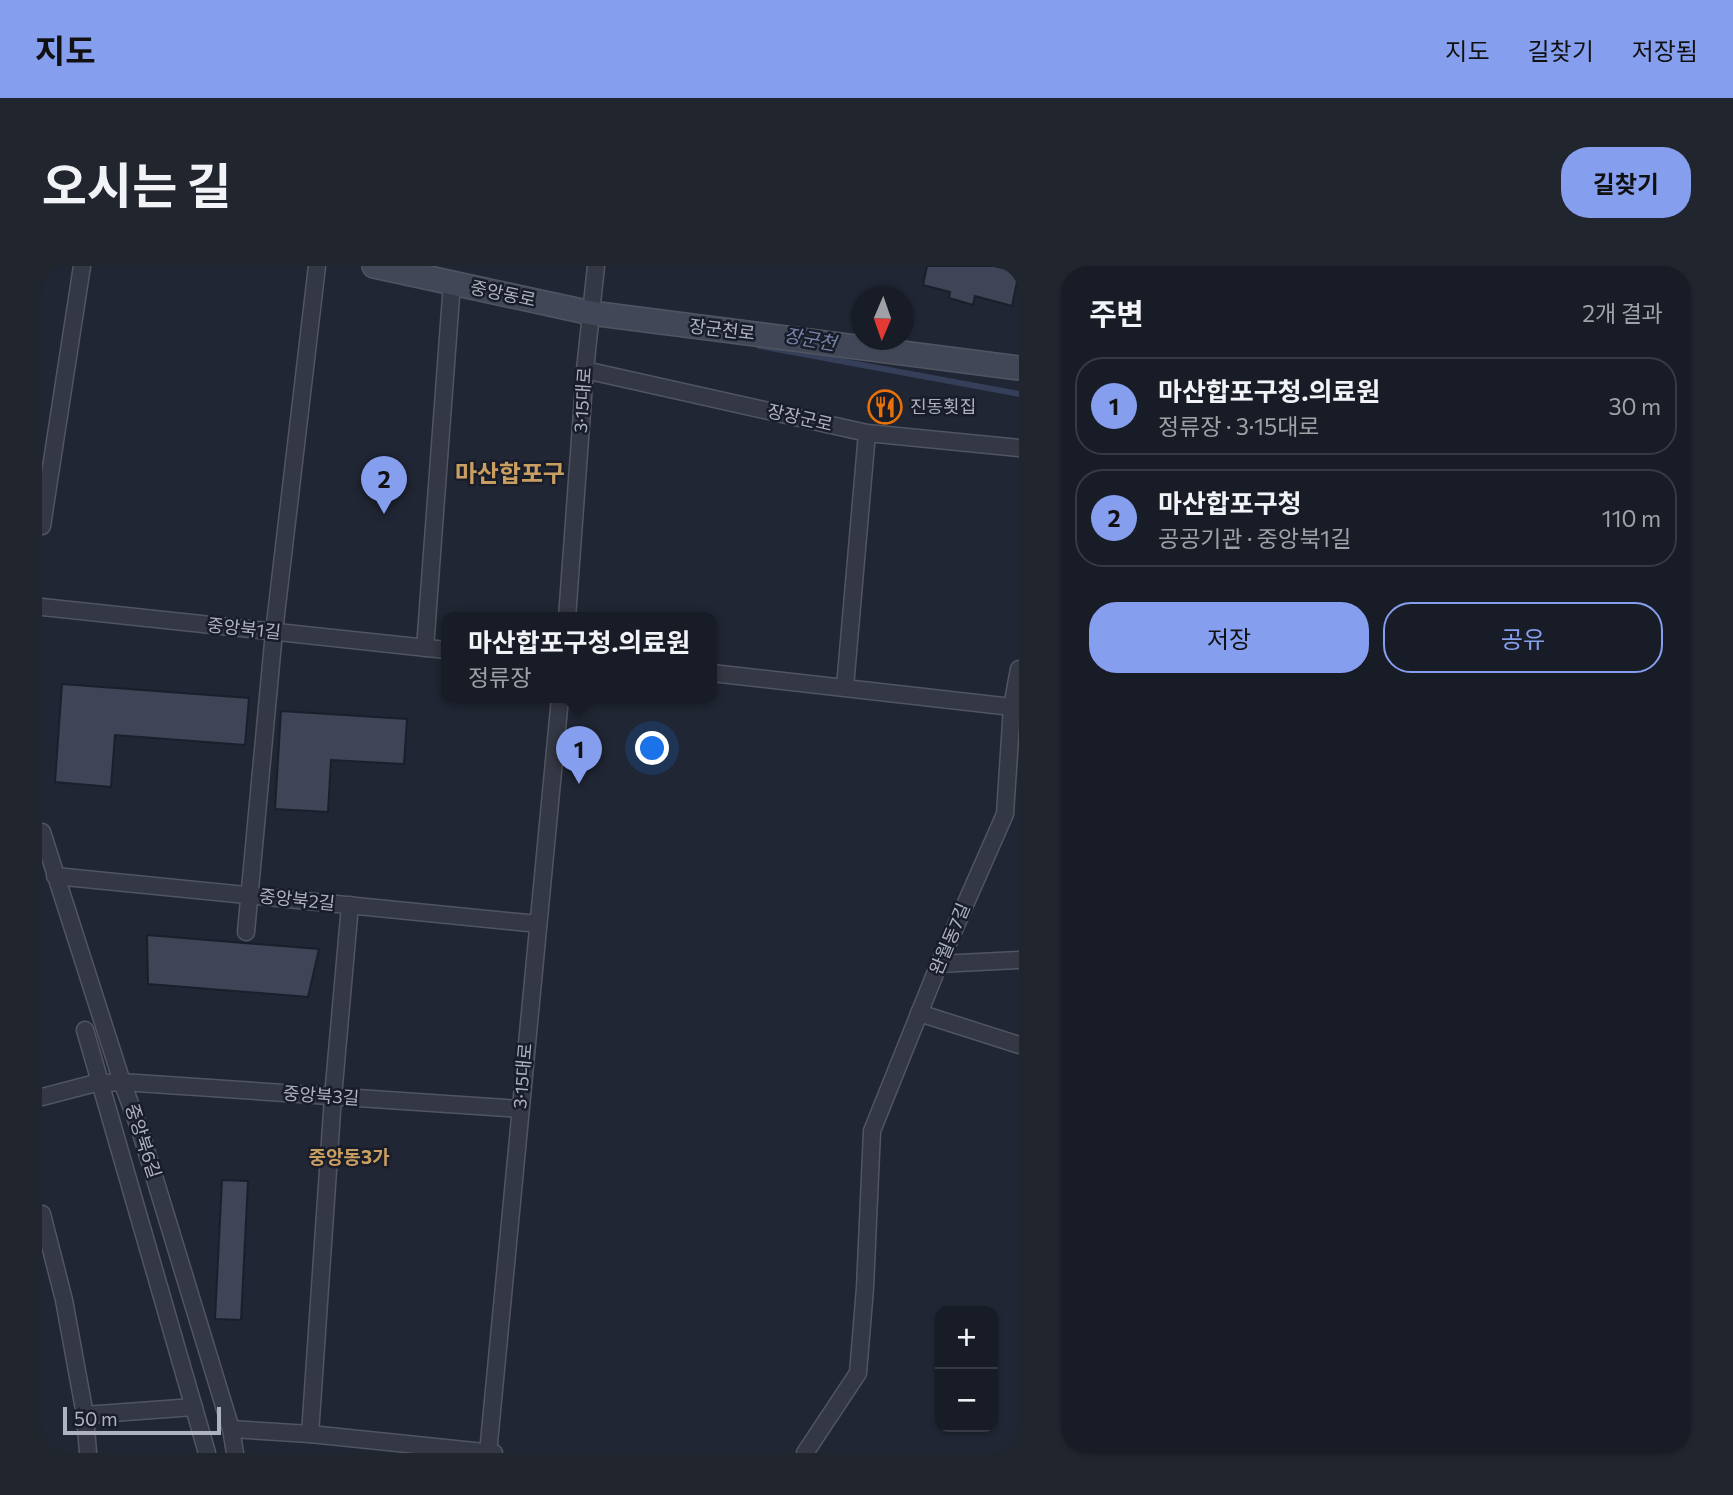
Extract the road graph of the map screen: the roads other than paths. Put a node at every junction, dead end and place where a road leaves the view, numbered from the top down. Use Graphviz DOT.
graph roads {
  1 [pos="82,266"];
  2 [pos="317,266"];
  3 [pos="374,266"];
  4 [pos="596,266"];
  5 [pos="452,283"];
  6 [pos="591,313"];
  7 [pos="1019,368"];
  8 [pos="585,370"];
  9 [pos="867,433"];
  10 [pos="1019,448"];
  11 [pos="42,526"];
  12 [pos="42,607"];
  13 [pos="567,612"];
  14 [pos="274,632"];
  15 [pos="425,648"];
  16 [pos="441,650"];
  17 [pos="1019,669"];
  18 [pos="717,674"];
  19 [pos="845,687"];
  20 [pos="560,703"];
  21 [pos="1012,707"];
  22 [pos="42,832"];
  23 [pos="55,876"];
  24 [pos="251,895"];
  25 [pos="350,905"];
  26 [pos="538,924"];
  27 [pos="246,932"];
  28 [pos="1019,960"];
  29 [pos="939,964"];
  30 [pos="919,1013"];
  31 [pos="85,1030"];
  32 [pos="1019,1045"];
  33 [pos="122,1082"];
  34 [pos="102,1084"];
  35 [pos="42,1097"];
  36 [pos="333,1097"];
  37 [pos="520,1109"];
  38 [pos="42,1214"];
  39 [pos="194,1407"];
  40 [pos="85,1415"];
  41 [pos="231,1429"];
  42 [pos="310,1434"];
  43 [pos="88,1453"];
  44 [pos="207,1453"];
  45 [pos="235,1453"];
  46 [pos="488,1453"];
  47 [pos="494,1453"];
  48 [pos="805,1453"];
  1 -- 11 [label="street"];
  2 -- 14 [label="street"];
  3 -- 5 [label="main road, 중앙동로"];
  4 -- 6 [label="street, 3·15대로"];
  5 -- 6 [label="main road, 중앙동로"];
  5 -- 15 [label="street"];
  6 -- 7 [label="main road, 장군천로"];
  6 -- 8 [label="street, 3·15대로"];
  8 -- 9 [label="street, 장장군로"];
  8 -- 13 [label="street, 3·15대로"];
  9 -- 10 [label="street, 장장군로"];
  9 -- 19 [label="street"];
  12 -- 14 [label="street, 중앙북1길"];
  14 -- 15 [label="street, 중앙북1길"];
  14 -- 24 [label="street"];
  15 -- 16 [label="street, 중앙북1길"];
  17 -- 21 [label="street"];
  18 -- 19 [label="street"];
  19 -- 21 [label="street"];
  20 -- 26 [label="street, 3·15대로"];
  21 -- 29 [label="street, 완월동7길"];
  22 -- 23 [label="street, 중앙북6길"];
  23 -- 24 [label="street, 중앙북2길"];
  23 -- 33 [label="street, 중앙북6길"];
  24 -- 25 [label="street, 중앙북2길"];
  24 -- 27 [label="street"];
  25 -- 26 [label="street, 중앙북2길"];
  25 -- 36 [label="street"];
  26 -- 37 [label="street, 3·15대로"];
  28 -- 29 [label="street"];
  29 -- 30 [label="street, 완월동7길"];
  30 -- 32 [label="street"];
  30 -- 48 [label="street, 완월동7길"];
  31 -- 34 [label="street"];
  33 -- 34 [label="street, 중앙북3길"];
  33 -- 36 [label="street, 중앙북3길"];
  33 -- 41 [label="street, 중앙북6길"];
  34 -- 35 [label="street, 중앙북3길"];
  34 -- 39 [label="street"];
  36 -- 37 [label="street, 중앙북3길"];
  36 -- 42 [label="street"];
  37 -- 46 [label="street, 3·15대로"];
  38 -- 40 [label="street"];
  39 -- 40 [label="street"];
  39 -- 44 [label="street"];
  40 -- 43 [label="street"];
  41 -- 42 [label="street"];
  41 -- 45 [label="street, 중앙북6길"];
  42 -- 46 [label="street"];
  46 -- 47 [label="street"];
}
